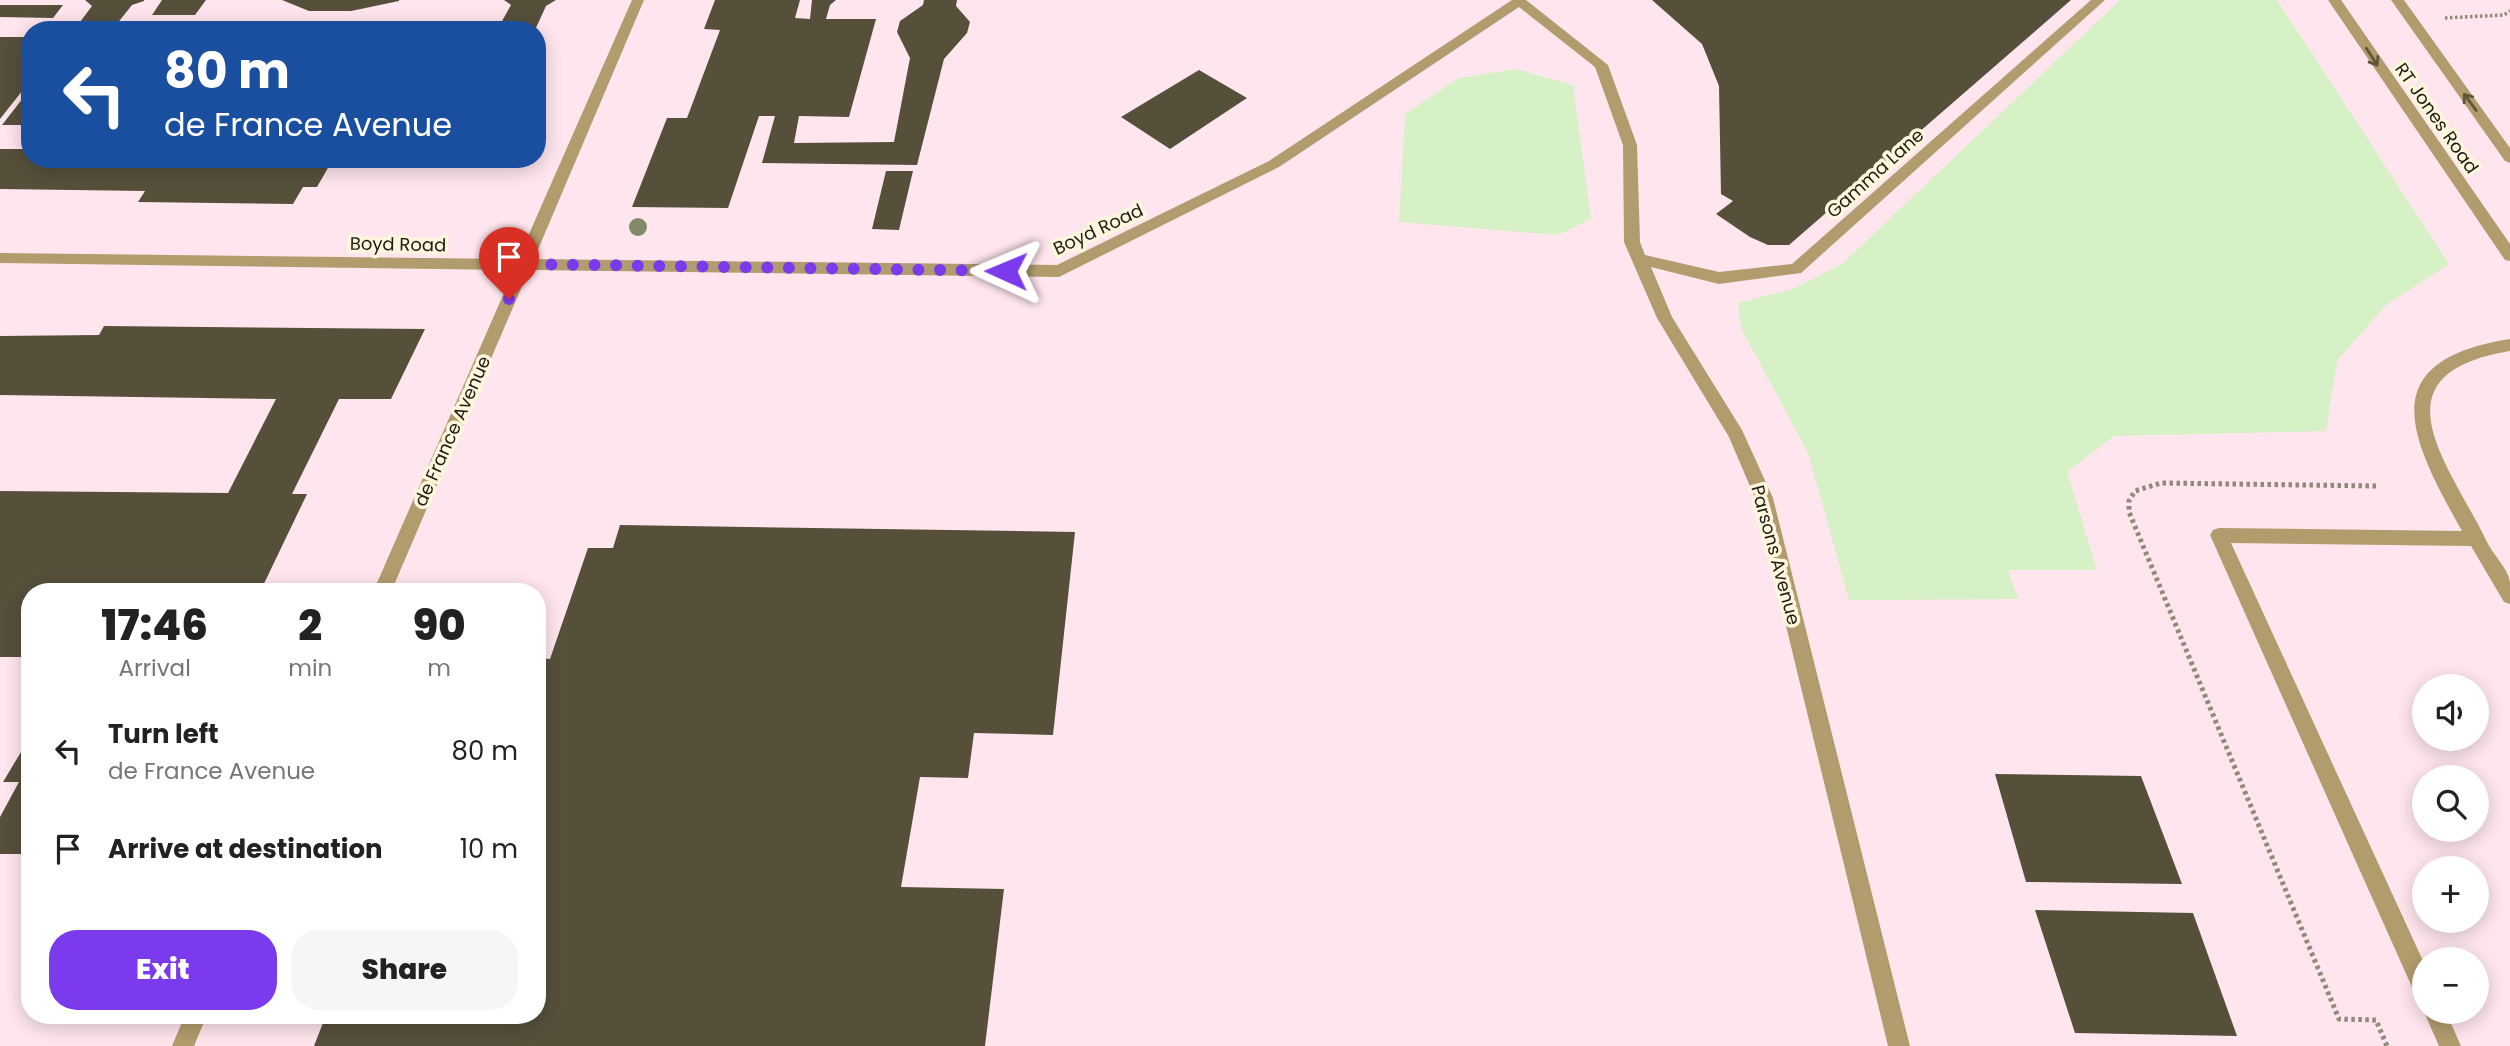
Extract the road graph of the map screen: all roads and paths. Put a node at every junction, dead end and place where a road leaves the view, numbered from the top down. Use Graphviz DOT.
graph roads {
  1 [pos="638,0"];
  2 [pos="2099,0"];
  3 [pos="2334,0"];
  4 [pos="2397,0"];
  5 [pos="1520,1"];
  6 [pos="2510,11"];
  7 [pos="2504,15"];
  8 [pos="2510,158"];
  9 [pos="2510,256"];
  10 [pos="0,258"];
  11 [pos="1639,259"];
  12 [pos="525,264"];
  13 [pos="2510,345"];
  14 [pos="2376,486"];
  15 [pos="2477,539"];
  16 [pos="386,583"];
  17 [pos="2510,596"];
  18 [pos="2412,961"];
  19 [pos="192,1024"];
  20 [pos="2440,1024"];
  21 [pos="183,1046"];
  22 [pos="1899,1046"];
  23 [pos="2387,1046"];
  24 [pos="2450,1046"];
  1 -- 12 [label="street, de France Avenue"];
  2 -- 11 [label="street, Gamma Lane"];
  3 -- 9 [label="street, RT Jones Road, one-way"];
  8 -- 4 [label="street, RT Jones Road, one-way"];
  5 -- 11 [label="street, Parsons Avenue"];
  5 -- 12 [label="street, Boyd Road"];
  6 -- 7 [label="path"];
  10 -- 12 [label="street, Boyd Road"];
  11 -- 22 [label="street, Parsons Avenue"];
  12 -- 16 [label="street, de France Avenue"];
  13 -- 15 [label="street"];
  14 -- 23 [label="path"];
  15 -- 17 [label="street"];
  15 -- 18 [label="street"];
  19 -- 21 [label="street"];
  20 -- 24 [label="street"];
}
